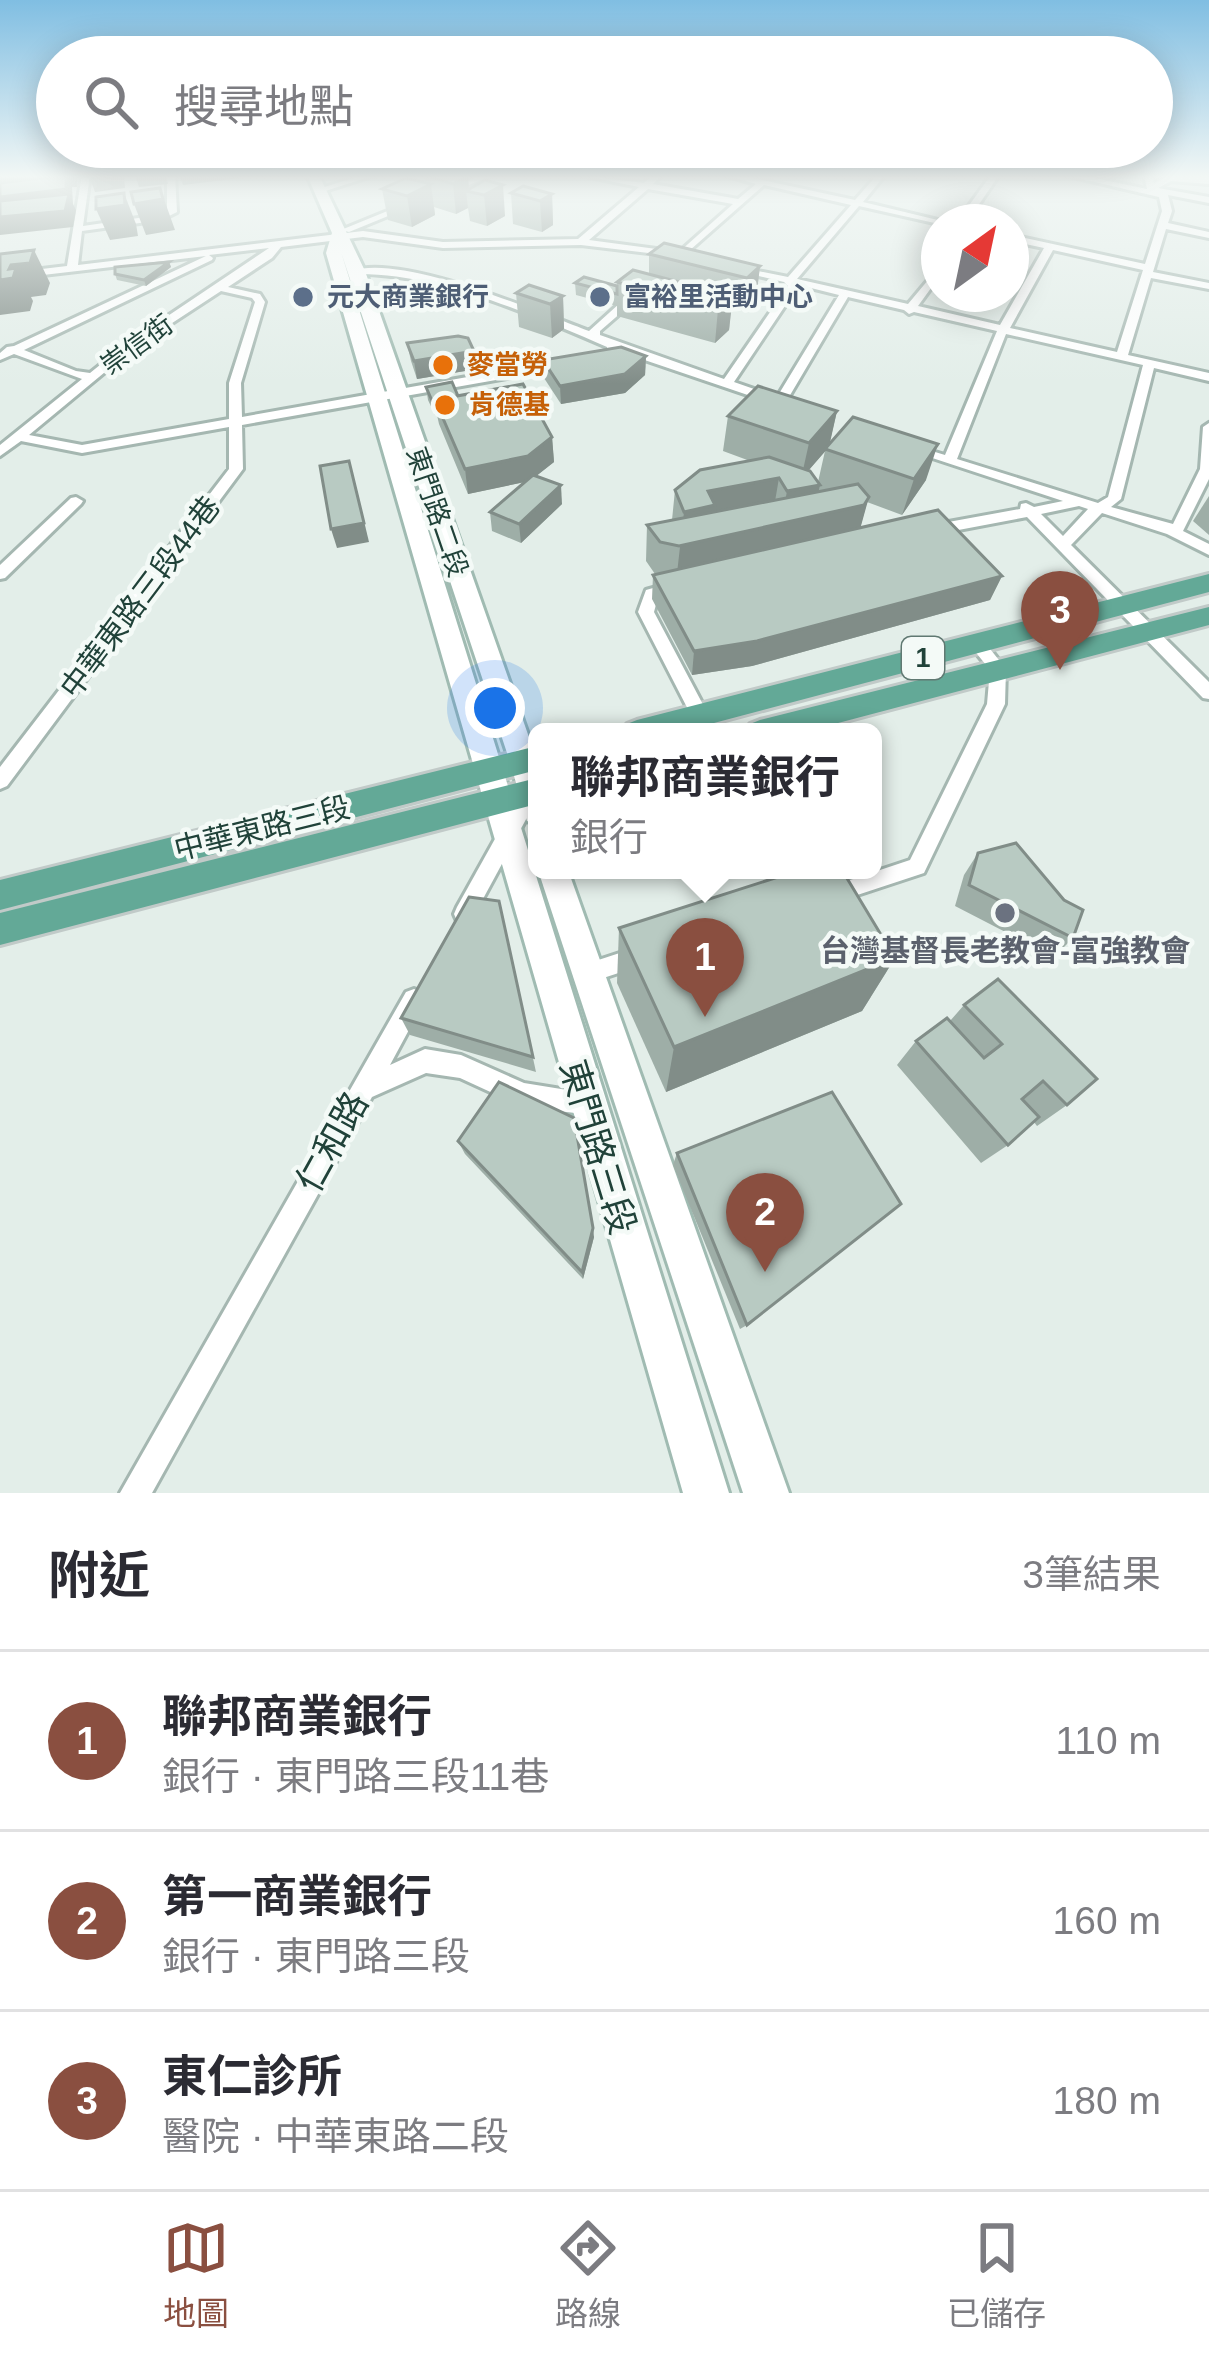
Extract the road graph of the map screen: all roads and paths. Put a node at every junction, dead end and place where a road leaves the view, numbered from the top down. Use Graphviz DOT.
graph roads {
  1 [pos="278,244"];
  2 [pos="76,245"];
  3 [pos="272,245"];
  4 [pos="335,245"];
  5 [pos="345,245"];
  6 [pos="603,245"];
  7 [pos="700,245"];
  8 [pos="823,245"];
  9 [pos="1040,245"];
  10 [pos="1157,245"];
  11 [pos="1051,247"];
  12 [pos="223,250"];
  13 [pos="690,255"];
  14 [pos="716,262"];
  15 [pos="668,267"];
  16 [pos="72,268"];
  17 [pos="357,271"];
  18 [pos="1149,271"];
  19 [pos="0,277"];
  20 [pos="652,280"];
  21 [pos="791,284"];
  22 [pos="1209,286"];
  23 [pos="220,288"];
  24 [pos="921,294"];
  25 [pos="843,296"];
  26 [pos="908,311"];
  27 [pos="1006,331"];
  28 [pos="594,337"];
  29 [pos="613,345"];
  30 [pos="0,346"];
  31 [pos="18,350"];
  32 [pos="0,357"];
  33 [pos="1121,357"];
  34 [pos="1149,363"];
  35 [pos="92,377"];
  36 [pos="1209,377"];
  37 [pos="726,385"];
  38 [pos="386,396"];
  39 [pos="780,403"];
  40 [pos="801,410"];
  41 [pos="236,421"];
  42 [pos="1209,427"];
  43 [pos="19,437"];
  44 [pos="885,439"];
  45 [pos="0,452"];
  46 [pos="949,461"];
  47 [pos="998,477"];
  48 [pos="76,501"];
  49 [pos="1083,502"];
  50 [pos="1100,508"];
  51 [pos="1028,510"];
  52 [pos="1172,531"];
  53 [pos="920,532"];
  54 [pos="1063,545"];
  55 [pos="1209,550"];
  56 [pos="0,574"];
  57 [pos="1209,583"];
  58 [pos="683,585"];
  59 [pos="1124,606"];
  60 [pos="1209,616"];
  61 [pos="1147,632"];
  62 [pos="977,644"];
  63 [pos="998,669"];
  64 [pos="1209,693"];
  65 [pos="700,716"];
  66 [pos="672,723"];
  67 [pos="794,723"];
  68 [pos="0,781"];
  69 [pos="522,784"];
  70 [pos="507,842"];
  71 [pos="882,878"];
  72 [pos="556,879"];
  73 [pos="880,879"];
  74 [pos="0,895"];
  75 [pos="806,903"];
  76 [pos="0,929"];
  77 [pos="449,939"];
  78 [pos="674,945"];
  79 [pos="585,974"];
  80 [pos="427,977"];
  81 [pos="361,1090"];
  82 [pos="584,1102"];
  83 [pos="764,1492"];
  84 [pos="136,1493"];
  85 [pos="706,1493"];
  1 -- 23 [label="street, 崇信街"];
  2 -- 16 [label="street"];
  3 -- 12 [label="street"];
  4 -- 38 [label="main road, 東門路二段"];
  5 -- 17 [label="main road, 東門路二段"];
  6 -- 13 [label="street"];
  7 -- 13 [label="street"];
  8 -- 21 [label="street"];
  9 -- 11 [label="street"];
  10 -- 18 [label="street"];
  11 -- 18 [label="street"];
  11 -- 27 [label="street"];
  12 -- 16 [label="street"];
  12 -- 31 [label="street"];
  13 -- 15 [label="street"];
  14 -- 21 [label="street"];
  16 -- 19 [label="street"];
  17 -- 28 [label="street"];
  17 -- 38 [label="main road, 東門路二段"];
  18 -- 22 [label="street"];
  18 -- 33 [label="street"];
  20 -- 28 [label="street"];
  21 -- 25 [label="street"];
  21 -- 37 [label="street"];
  23 -- 35 [label="street, 崇信街"];
  23 -- 41 [label="street, 中華東路三段44巷"];
  24 -- 26 [label="street"];
  25 -- 26 [label="street"];
  25 -- 39 [label="street"];
  26 -- 27 [label="street"];
  27 -- 33 [label="street"];
  27 -- 46 [label="street"];
  28 -- 29 [label="street"];
  29 -- 37 [label="street"];
  29 -- 38 [label="street"];
  30 -- 31 [label="street"];
  31 -- 32 [label="street"];
  31 -- 35 [label="street"];
  33 -- 34 [label="street"];
  34 -- 36 [label="street"];
  34 -- 50 [label="street"];
  35 -- 43 [label="street, 崇信街"];
  37 -- 39 [label="street"];
  38 -- 41 [label="street"];
  38 -- 69 [label="main road, 東門路二段"];
  38 -- 69 [label="main road, 東門路二段"];
  39 -- 40 [label="street"];
  41 -- 43 [label="street"];
  41 -- 68 [label="street, 中華東路三段44巷"];
  42 -- 52 [label="street"];
  43 -- 45 [label="street, 崇信街"];
  44 -- 46 [label="street"];
  46 -- 47 [label="street"];
  47 -- 49 [label="street"];
  47 -- 51 [label="street"];
  48 -- 56 [label="street"];
  49 -- 50 [label="street"];
  49 -- 51 [label="street"];
  50 -- 52 [label="street"];
  50 -- 54 [label="street"];
  51 -- 53 [label="street"];
  51 -- 54 [label="street"];
  52 -- 55 [label="street"];
  54 -- 59 [label="street"];
  57 -- 59 [label="main road, 1"];
  58 -- 65 [label="street"];
  59 -- 61 [label="street"];
  59 -- 62 [label="main road, 1"];
  60 -- 61 [label="main road, 1"];
  61 -- 63 [label="main road, 1"];
  61 -- 64 [label="street"];
  62 -- 63 [label="street"];
  62 -- 65 [label="main road, 1"];
  63 -- 67 [label="main road, 1"];
  63 -- 71 [label="street"];
  65 -- 66 [label="main road, 1"];
  69 -- 70 [label="main road, 東門路三段"];
  69 -- 74 [label="main road, 中華東路三段"];
  69 -- 76 [label="main road, 中華東路三段"];
  70 -- 77 [label="street"];
  70 -- 82 [label="main road, 東門路三段"];
  72 -- 79 [label="main road, 東門路三段"];
  73 -- 75 [label="street"];
  78 -- 79 [label="street"];
  79 -- 83 [label="main road, 東門路三段"];
  80 -- 81 [label="street, 仁和路"];
  81 -- 82 [label="street"];
  81 -- 84 [label="street, 仁和路"];
  82 -- 85 [label="main road, 東門路三段"];
}
